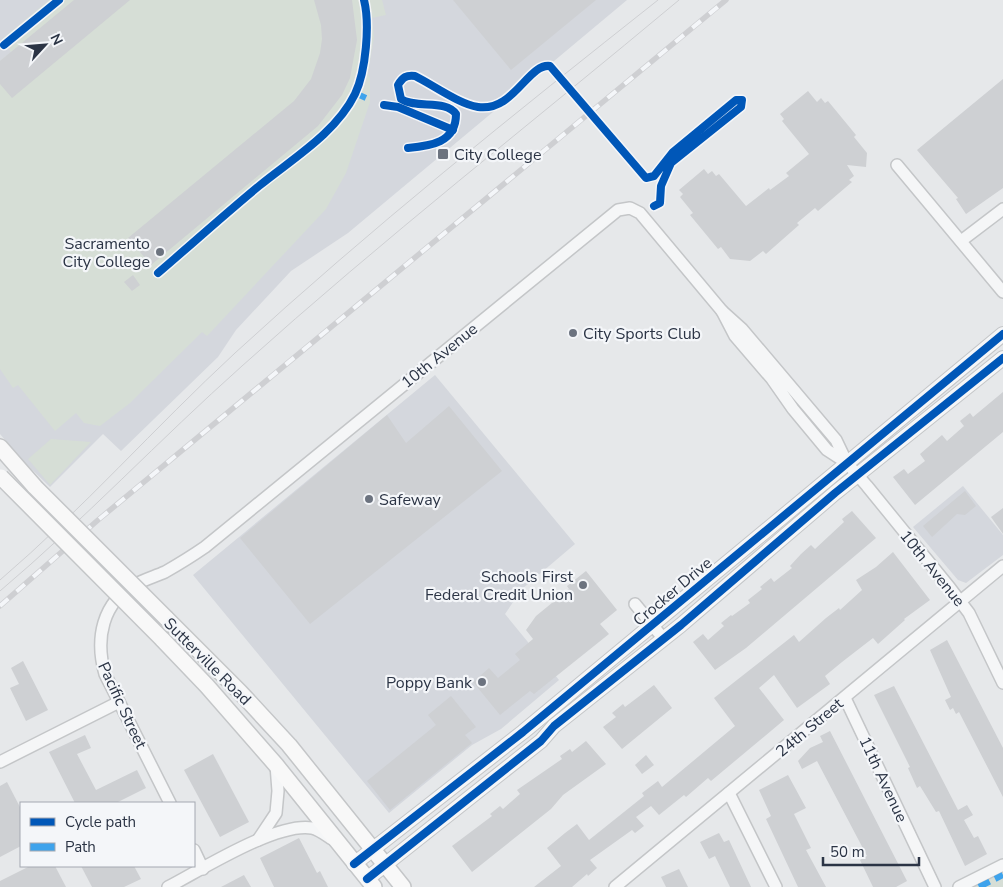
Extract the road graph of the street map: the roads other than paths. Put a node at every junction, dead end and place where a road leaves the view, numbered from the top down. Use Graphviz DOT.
graph roads {
  1 [pos="897,165"];
  2 [pos="1003,209"];
  3 [pos="961,241"];
  4 [pos="1003,292"];
  5 [pos="1003,334"];
  6 [pos="1003,358"];
  7 [pos="0,447"];
  8 [pos="847,463"];
  9 [pos="858,476"];
  10 [pos="1,477"];
  11 [pos="1003,566"];
  12 [pos="136,584"];
  13 [pos="961,602"];
  14 [pos="635,604"];
  15 [pos="652,624"];
  16 [pos="663,638"];
  17 [pos="1003,683"];
  18 [pos="845,698"];
  19 [pos="119,702"];
  20 [pos="0,762"];
  21 [pos="276,765"];
  22 [pos="729,794"];
  23 [pos="169,802"];
  24 [pos="258,840"];
  25 [pos="338,842"];
  26 [pos="372,849"];
  27 [pos="195,852"];
  28 [pos="354,864"];
  29 [pos="385,864"];
  30 [pos="1003,865"];
  31 [pos="203,869"];
  32 [pos="370,883"];
  33 [pos="168,887"];
  34 [pos="403,887"];
  35 [pos="615,887"];
  36 [pos="776,887"];
  37 [pos="935,887"];
  38 [pos="959,887"];
  1 -- 3 [label="street"];
  2 -- 3 [label="street"];
  3 -- 4 [label="street"];
  5 -- 8 [label="street, Crocker Drive"];
  6 -- 9 [label="street, Crocker Drive"];
  7 -- 26 [label="main road, Sutterville Road, bridge"];
  8 -- 9 [label="street, 10th Avenue"];
  8 -- 12 [label="street, 10th Avenue"];
  8 -- 15 [label="street, Crocker Drive"];
  9 -- 13 [label="street, 10th Avenue"];
  9 -- 16 [label="street, Crocker Drive"];
  10 -- 21 [label="main road, Sutterville Road, bridge"];
  11 -- 13 [label="street, 24th Street"];
  12 -- 19 [label="street, Pacific Street"];
  13 -- 17 [label="street, 10th Avenue"];
  13 -- 18 [label="street, 24th Street"];
  14 -- 15 [label="street"];
  15 -- 16 [label="street"];
  15 -- 26 [label="street, Crocker Drive"];
  16 -- 29 [label="street, Crocker Drive"];
  18 -- 22 [label="street, 24th Street"];
  18 -- 37 [label="street, 11th Avenue"];
  19 -- 20 [label="street"];
  19 -- 23 [label="street, Pacific Street"];
  21 -- 24 [label="street"];
  21 -- 25 [label="main road, Sutterville Road"];
  22 -- 35 [label="street, 24th Street"];
  22 -- 36 [label="street"];
  24 -- 25 [label="street"];
  24 -- 31 [label="street"];
  25 -- 28 [label="main road, Sutterville Road"];
  26 -- 28 [label="street, Crocker Drive"];
  26 -- 29 [label="main road, Sutterville Road"];
  27 -- 31 [label="street"];
  28 -- 32 [label="main road, Sutterville Road"];
  29 -- 32 [label="street, Crocker Drive"];
  29 -- 34 [label="main road, Sutterville Road"];
  30 -- 38 [label="street"];
  31 -- 33 [label="street"];
}
